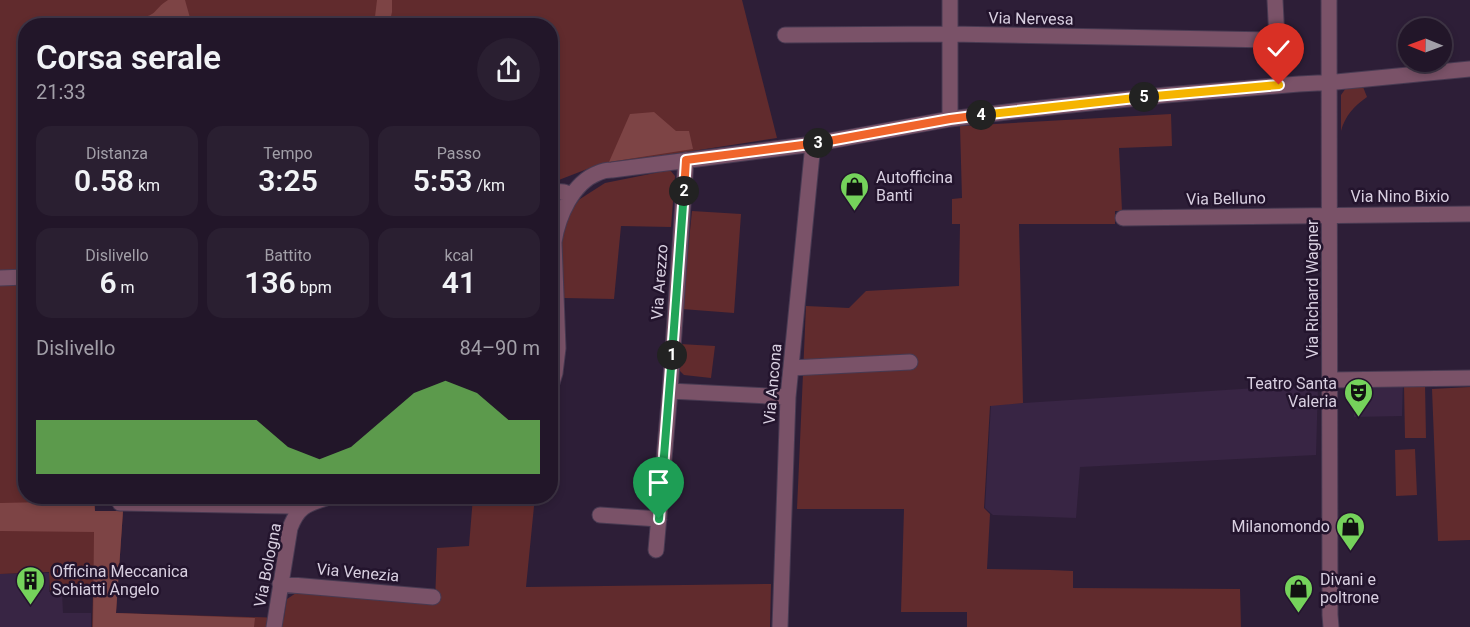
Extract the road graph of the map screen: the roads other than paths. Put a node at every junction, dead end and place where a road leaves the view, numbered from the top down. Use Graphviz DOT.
graph roads {
  1 [pos="950,0"];
  2 [pos="1275,0"];
  3 [pos="1329,0"];
  4 [pos="950,34"];
  5 [pos="784,35"];
  6 [pos="1470,69"];
  7 [pos="1329,82"];
  8 [pos="950,119"];
  9 [pos="813,144"];
  10 [pos="686,160"];
  11 [pos="558,192"];
  12 [pos="572,195"];
  13 [pos="1470,213"];
  14 [pos="1329,215"];
  15 [pos="1123,218"];
  16 [pos="558,221"];
  17 [pos="18,277"];
  18 [pos="0,278"];
  19 [pos="910,362"];
  20 [pos="791,368"];
  21 [pos="1470,378"];
  22 [pos="1330,380"];
  23 [pos="670,391"];
  24 [pos="788,397"];
  25 [pos="176,504"];
  26 [pos="308,504"];
  27 [pos="300,509"];
  28 [pos="600,515"];
  29 [pos="659,519"];
  30 [pos="656,550"];
  31 [pos="280,584"];
  32 [pos="433,597"];
  33 [pos="1330,623"];
  34 [pos="274,627"];
  35 [pos="780,627"];
  1 -- 4 [label="street"];
  2 -- 4 [label="street, Via Nervesa"];
  3 -- 7 [label="street, Via Richard Wagner"];
  4 -- 5 [label="street, Via Nervesa"];
  4 -- 8 [label="street"];
  6 -- 7 [label="street"];
  7 -- 8 [label="street"];
  7 -- 14 [label="street, Via Richard Wagner"];
  8 -- 9 [label="street"];
  9 -- 10 [label="street"];
  9 -- 20 [label="street, Via Ancona"];
  10 -- 12 [label="street"];
  10 -- 23 [label="street, Via Arezzo"];
  11 -- 12 [label="street"];
  12 -- 16 [label="street"];
  13 -- 14 [label="street, Via Nino Bixio"];
  14 -- 15 [label="street, Via Belluno"];
  14 -- 22 [label="street, Via Richard Wagner"];
  17 -- 18 [label="street"];
  19 -- 20 [label="street"];
  20 -- 24 [label="street, Via Ancona"];
  21 -- 22 [label="street"];
  22 -- 33 [label="street, Via Richard Wagner"];
  23 -- 24 [label="street"];
  23 -- 29 [label="street, Via Arezzo"];
  24 -- 35 [label="street, Via Ancona"];
  25 -- 27 [label="street"];
  26 -- 27 [label="street, Via Bologna"];
  27 -- 31 [label="street, Via Bologna"];
  28 -- 29 [label="street"];
  29 -- 30 [label="street, Via Arezzo"];
  31 -- 32 [label="street, Via Venezia"];
  31 -- 34 [label="street, Via Bologna"];
}
